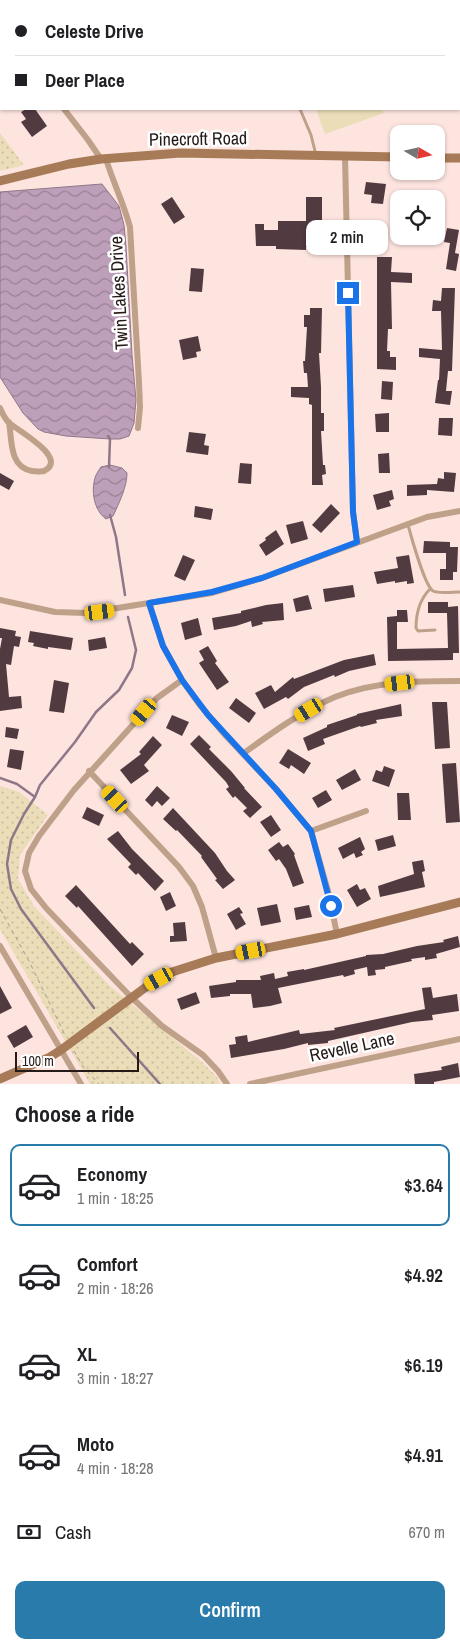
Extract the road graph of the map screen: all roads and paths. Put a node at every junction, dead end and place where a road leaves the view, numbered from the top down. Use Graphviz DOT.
graph roads {
  1 [pos="65,110"];
  2 [pos="300,110"];
  3 [pos="316,156"];
  4 [pos="344,156"];
  5 [pos="390,157"];
  6 [pos="445,158"];
  7 [pos="460,158"];
  8 [pos="104,159"];
  9 [pos="0,181"];
  10 [pos="0,408"];
  11 [pos="9,422"];
  12 [pos="138,428"];
  13 [pos="460,512"];
  14 [pos="408,524"];
  15 [pos="357,542"];
  16 [pos="430,589"];
  17 [pos="460,592"];
  18 [pos="0,600"];
  19 [pos="149,603"];
  20 [pos="435,630"];
  21 [pos="182,680"];
  22 [pos="460,681"];
  23 [pos="460,685"];
  24 [pos="244,753"];
  25 [pos="90,771"];
  26 [pos="366,811"];
  27 [pos="311,831"];
  28 [pos="460,902"];
  29 [pos="0,909"];
  30 [pos="337,934"];
  31 [pos="0,946"];
  32 [pos="216,958"];
  33 [pos="131,997"];
  34 [pos="460,1039"];
  35 [pos="69,1043"];
  36 [pos="61,1050"];
  37 [pos="0,1079"];
  38 [pos="81,1084"];
  39 [pos="98,1084"];
  40 [pos="227,1084"];
  41 [pos="250,1084"];
  1 -- 8 [label="street, Twin Lakes Drive"];
  2 -- 3 [label="lane"];
  3 -- 4 [label="street, Pinecroft Road"];
  3 -- 8 [label="street, Pinecroft Road"];
  4 -- 5 [label="street, Pinecroft Road"];
  4 -- 15 [label="street"];
  6 -- 7 [label="street"];
  8 -- 9 [label="street, Pinecroft Road"];
  8 -- 12 [label="street, Twin Lakes Drive"];
  10 -- 11 [label="street"];
  11 -- 11 [label="street"];
  13 -- 14 [label="street"];
  14 -- 15 [label="street"];
  14 -- 16 [label="lane"];
  15 -- 19 [label="street"];
  16 -- 17 [label="lane"];
  16 -- 20 [label="lane"];
  18 -- 19 [label="street"];
  19 -- 21 [label="street"];
  21 -- 24 [label="street"];
  21 -- 25 [label="street"];
  22 -- 23 [label="lane"];
  22 -- 24 [label="street"];
  24 -- 27 [label="street"];
  25 -- 32 [label="street"];
  25 -- 33 [label="street"];
  26 -- 27 [label="street"];
  27 -- 30 [label="street"];
  28 -- 30 [label="street"];
  29 -- 35 [label="path"];
  30 -- 32 [label="street"];
  31 -- 36 [label="street"];
  32 -- 33 [label="street"];
  33 -- 35 [label="street"];
  33 -- 40 [label="street"];
  34 -- 41 [label="street, Revelle Lane"];
  35 -- 36 [label="street"];
  35 -- 39 [label="path"];
  36 -- 37 [label="street"];
  36 -- 38 [label="street"];
}
